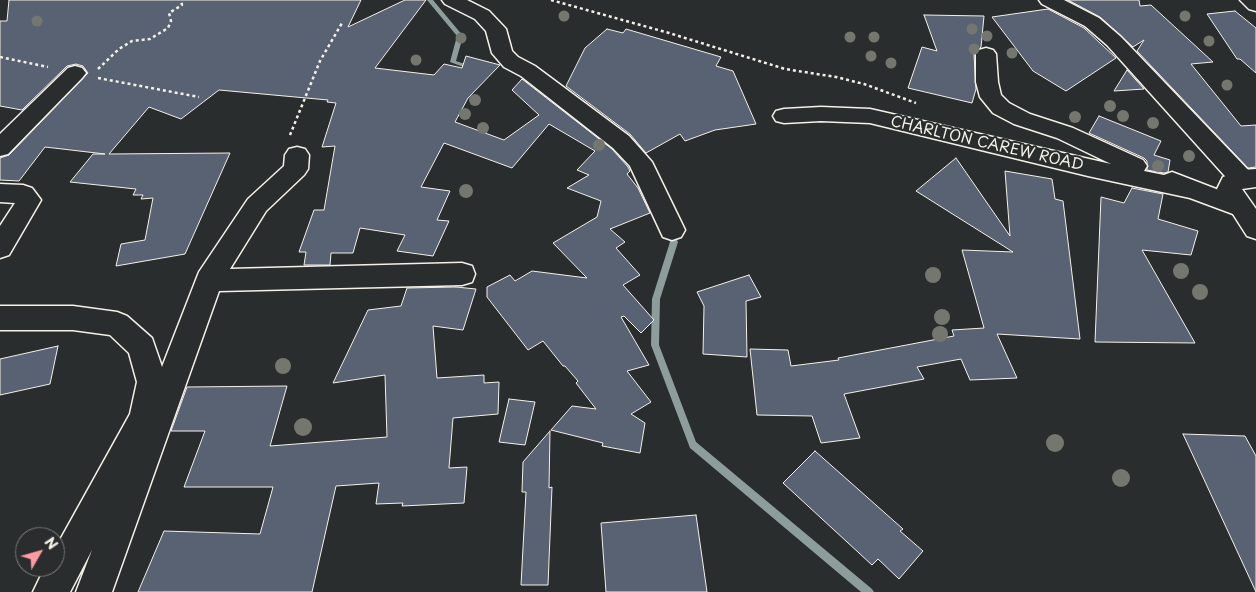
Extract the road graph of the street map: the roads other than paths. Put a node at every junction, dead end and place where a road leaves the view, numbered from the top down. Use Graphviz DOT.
graph roads {
  1 [pos="452,0"];
  2 [pos="1049,0"];
  3 [pos="1250,0"];
  4 [pos="1256,5"];
  5 [pos="986,54"];
  6 [pos="75,73"];
  7 [pos="784,116"];
  8 [pos="0,148"];
  9 [pos="297,155"];
  10 [pos="1243,180"];
  11 [pos="1190,188"];
  12 [pos="0,193"];
  13 [pos="1241,208"];
  14 [pos="1256,229"];
  15 [pos="672,230"];
  16 [pos="0,248"];
  17 [pos="462,274"];
  18 [pos="209,280"];
  19 [pos="0,318"];
  20 [pos="51,592"];
  21 [pos="94,592"];
  1 -- 15 [label="street"];
  2 -- 10 [label="street"];
  3 -- 4 [label="street"];
  5 -- 11 [label="street"];
  6 -- 8 [label="street"];
  7 -- 11 [label="street, CHARLTON CAREW ROAD"];
  9 -- 18 [label="street"];
  10 -- 13 [label="street"];
  11 -- 13 [label="street"];
  12 -- 16 [label="street"];
  13 -- 14 [label="street"];
  17 -- 18 [label="street"];
  18 -- 21 [label="street"];
  19 -- 20 [label="street"];
}
